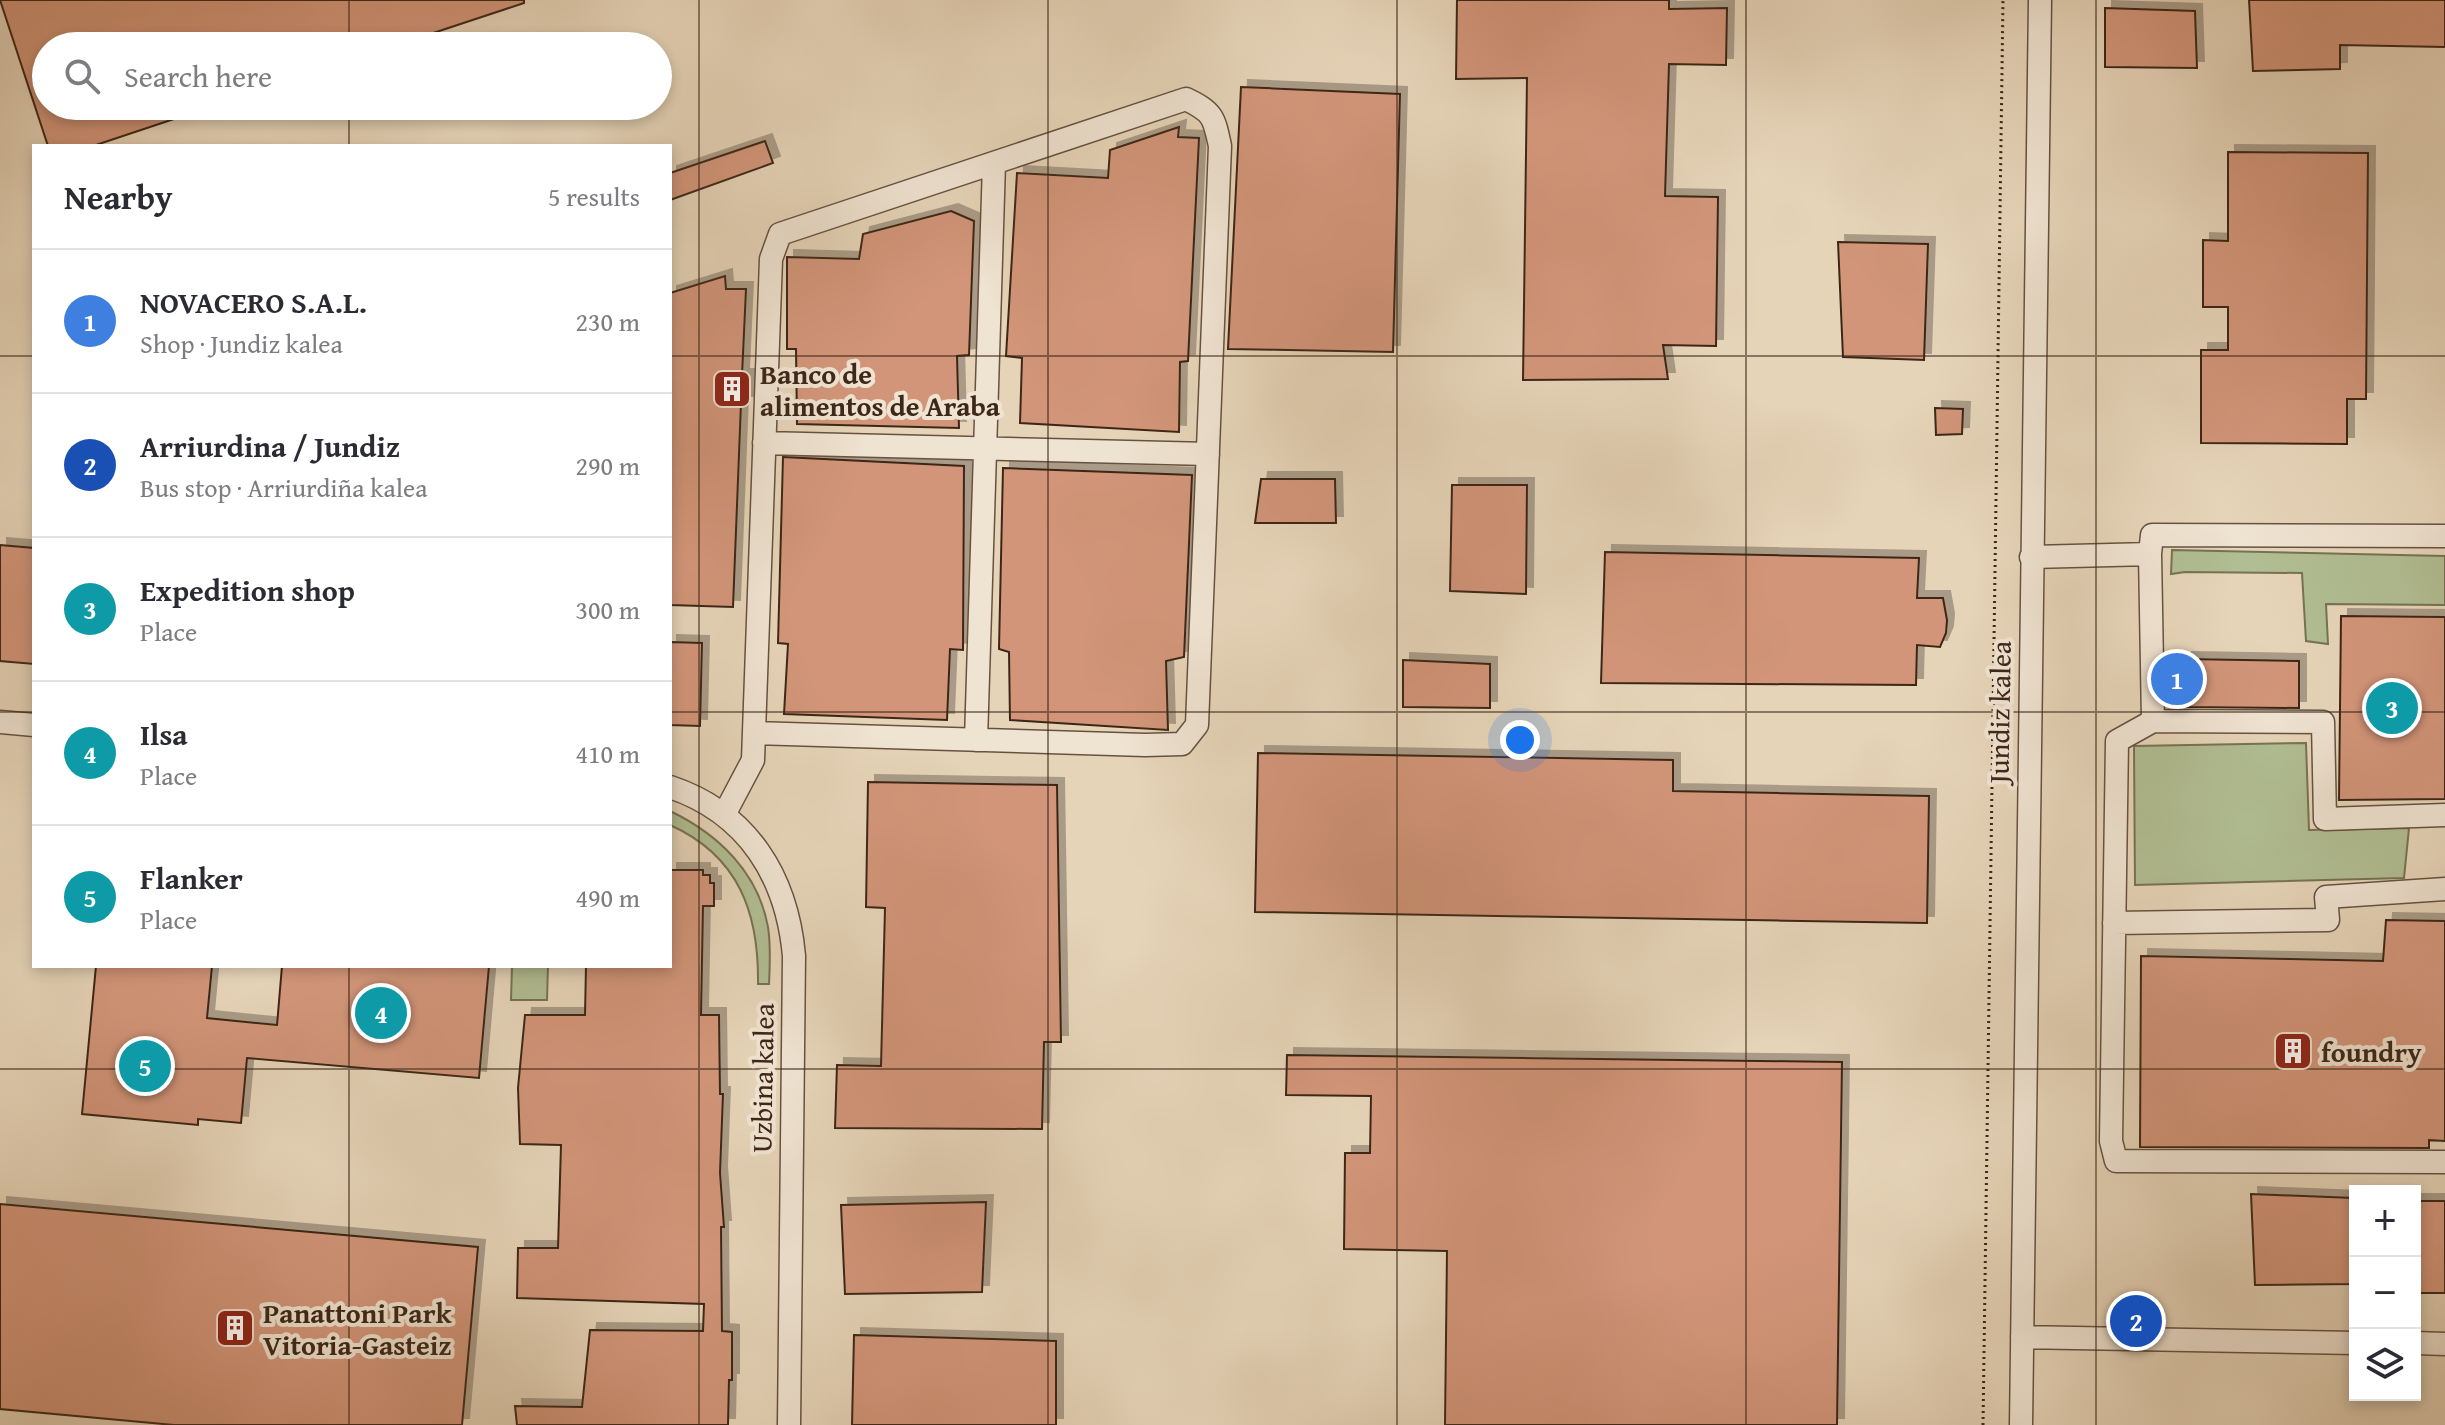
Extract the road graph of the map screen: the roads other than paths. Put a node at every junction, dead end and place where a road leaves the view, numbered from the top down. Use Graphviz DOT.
graph roads {
  1 [pos="2040,0"];
  2 [pos="994,163"];
  3 [pos="764,443"];
  4 [pos="985,448"];
  5 [pos="1208,454"];
  6 [pos="2445,536"];
  7 [pos="2150,554"];
  8 [pos="2031,557"];
  9 [pos="2153,721"];
  10 [pos="0,722"];
  11 [pos="32,725"];
  12 [pos="754,733"];
  13 [pos="976,740"];
  14 [pos="672,788"];
  15 [pos="724,815"];
  16 [pos="2445,815"];
  17 [pos="2445,889"];
  18 [pos="2114,923"];
  19 [pos="2445,1162"];
  20 [pos="2022,1337"];
  21 [pos="2349,1343"];
  22 [pos="2421,1343"];
  23 [pos="2445,1344"];
  24 [pos="789,1425"];
  25 [pos="2021,1425"];
  1 -- 8 [label="street, Jundiz kalea"];
  2 -- 3 [label="street"];
  2 -- 4 [label="street"];
  2 -- 5 [label="street"];
  3 -- 4 [label="street"];
  3 -- 12 [label="street"];
  4 -- 5 [label="street"];
  4 -- 13 [label="street"];
  5 -- 13 [label="street"];
  6 -- 7 [label="street"];
  7 -- 8 [label="street"];
  7 -- 9 [label="street"];
  8 -- 20 [label="street, Jundiz kalea"];
  9 -- 16 [label="street"];
  9 -- 18 [label="street"];
  10 -- 11 [label="street"];
  12 -- 13 [label="street"];
  12 -- 15 [label="street"];
  14 -- 15 [label="street, Uzbina kalea"];
  15 -- 24 [label="street, Uzbina kalea"];
  17 -- 18 [label="street"];
  18 -- 19 [label="street"];
  20 -- 21 [label="street"];
  20 -- 25 [label="street, Jundiz kalea"];
  22 -- 23 [label="street"];
}
